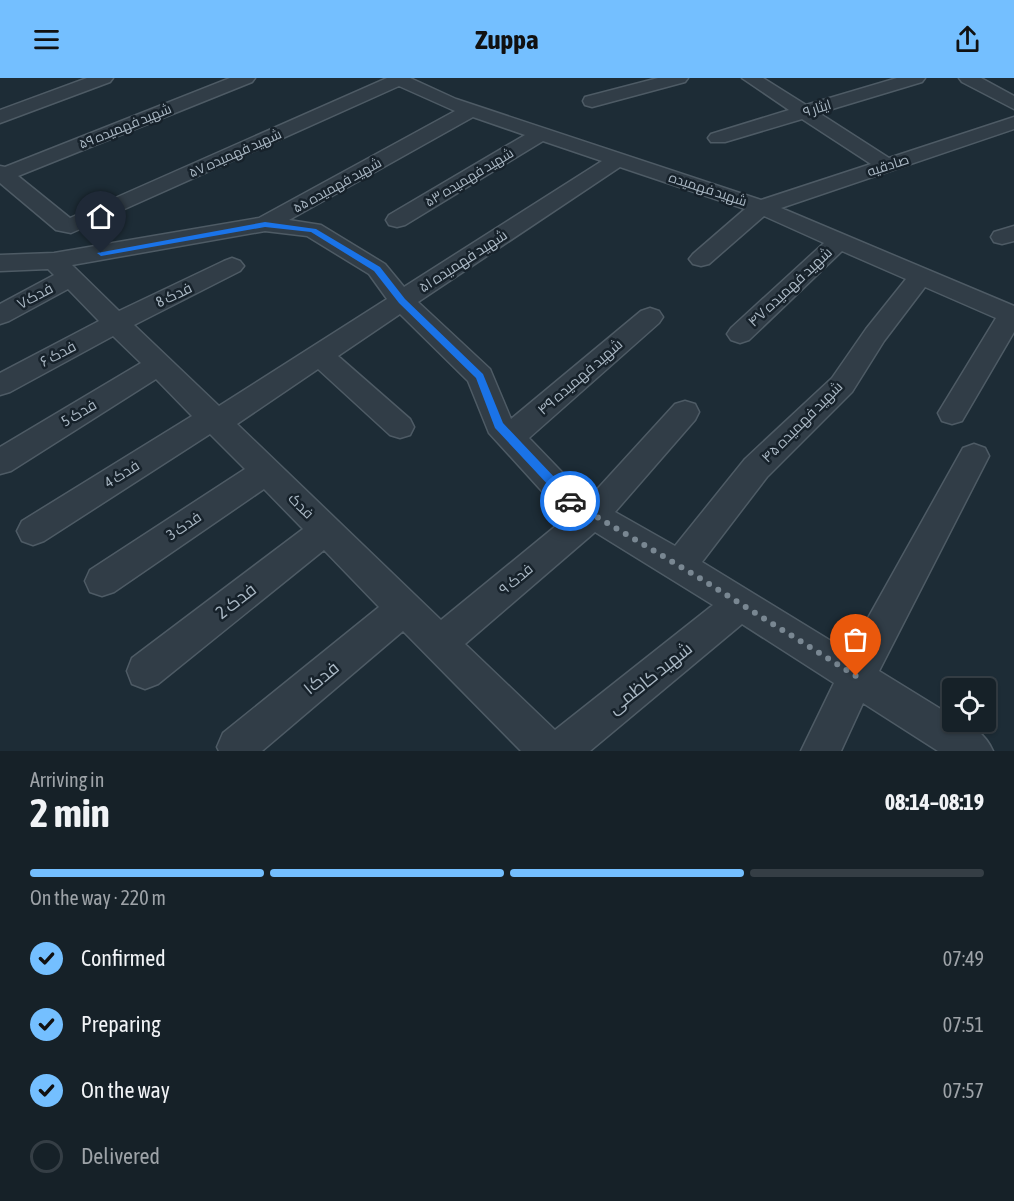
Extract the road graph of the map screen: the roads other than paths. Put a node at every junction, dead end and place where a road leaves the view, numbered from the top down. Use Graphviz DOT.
graph roads {
  1 [pos="104,78"];
  2 [pos="246,78"];
  3 [pos="679,78"];
  4 [pos="751,78"];
  5 [pos="916,78"];
  6 [pos="968,78"];
  7 [pos="397,79"];
  8 [pos="48,83"];
  9 [pos="64,93"];
  10 [pos="592,101"];
  11 [pos="1014,103"];
  12 [pos="470,111"];
  13 [pos="804,112"];
  14 [pos="0,117"];
  15 [pos="1014,123"];
  16 [pos="541,134"];
  17 [pos="718,138"];
  18 [pos="618,159"];
  19 [pos="887,165"];
  20 [pos="2,173"];
  21 [pos="761,207"];
  22 [pos="397,220"];
  23 [pos="265,224"];
  24 [pos="840,240"];
  25 [pos="701,259"];
  26 [pos="0,263"];
  27 [pos="232,267"];
  28 [pos="62,269"];
  29 [pos="921,276"];
  30 [pos="402,301"];
  31 [pos="0,315"];
  32 [pos="650,316"];
  33 [pos="1012,316"];
  34 [pos="116,323"];
  35 [pos="740,334"];
  36 [pos="320,355"];
  37 [pos="159,365"];
  38 [pos="0,385"];
  39 [pos="685,412"];
  40 [pos="952,413"];
  41 [pos="214,420"];
  42 [pos="400,427"];
  43 [pos="510,437"];
  44 [pos="974,456"];
  45 [pos="0,462"];
  46 [pos="266,471"];
  47 [pos="593,515"];
  48 [pos="33,531"];
  49 [pos="326,531"];
  50 [pos="679,566"];
  51 [pos="102,581"];
  52 [pos="740,605"];
  53 [pos="404,608"];
  54 [pos="440,643"];
  55 [pos="145,671"];
  56 [pos="856,676"];
  57 [pos="237,747"];
  58 [pos="548,751"];
  59 [pos="560,751"];
  60 [pos="821,751"];
  61 [pos="973,751"];
  1 -- 9 [label="street"];
  2 -- 20 [label="street, شهید فهمیده ۵۹"];
  3 -- 10 [label="street"];
  4 -- 13 [label="street"];
  5 -- 13 [label="street, ایثار ۹"];
  6 -- 11 [label="street"];
  7 -- 12 [label="street, شهید فهمیده"];
  7 -- 20 [label="street, شهید فهمیده ۵۷"];
  8 -- 9 [label="street"];
  9 -- 14 [label="street"];
  12 -- 16 [label="street, شهید فهمیده"];
  12 -- 23 [label="street, شهید فهمیده ۵۵"];
  13 -- 17 [label="street, ایثار ۹"];
  13 -- 19 [label="street"];
  15 -- 19 [label="street, صادقیه"];
  16 -- 18 [label="street, شهید فهمیده"];
  16 -- 22 [label="street, شهید فهمیده ۵۳"];
  18 -- 21 [label="street, شهید فهمیده"];
  18 -- 30 [label="street, شهید فهمیده ۵۱"];
  19 -- 21 [label="street, صادقیه"];
  21 -- 24 [label="street, شهید فهمیده"];
  21 -- 25 [label="street"];
  23 -- 28 [label="street, شهید فهمیده ۵۵"];
  23 -- 30 [label="street"];
  24 -- 29 [label="street, شهید فهمیده"];
  24 -- 35 [label="street, شهید فهمیده ۴۷"];
  26 -- 28 [label="street"];
  27 -- 34 [label="street, فدک 8"];
  28 -- 31 [label="street, فدک۷"];
  28 -- 34 [label="street, فدک"];
  29 -- 33 [label="street, شهید فهمیده"];
  29 -- 50 [label="street, شهید فهمیده ۴۵"];
  30 -- 36 [label="street, شهید فهمیده ۵۱"];
  30 -- 43 [label="street"];
  32 -- 43 [label="street, شهید فهمیده ۴۹"];
  33 -- 40 [label="street"];
  34 -- 37 [label="street, فدک"];
  34 -- 38 [label="street, فدک ۶"];
  36 -- 41 [label="street, شهید فهمیده ۵۱"];
  36 -- 42 [label="street"];
  37 -- 41 [label="street, فدک"];
  37 -- 45 [label="street, فدک 5"];
  39 -- 47 [label="street, فدک ۹"];
  41 -- 46 [label="street, فدک"];
  41 -- 48 [label="street, فدک 4"];
  43 -- 47 [label="street"];
  44 -- 56 [label="street"];
  46 -- 49 [label="street, فدک"];
  46 -- 51 [label="street, فدک 3"];
  47 -- 50 [label="street"];
  47 -- 54 [label="street, فدک ۹"];
  49 -- 53 [label="street, فدک"];
  49 -- 55 [label="street, فدک 2"];
  50 -- 52 [label="street"];
  52 -- 56 [label="street"];
  52 -- 59 [label="street, شهید کاظمی"];
  53 -- 54 [label="street, فدک"];
  53 -- 57 [label="street, فدک۱"];
  54 -- 58 [label="street, فدک"];
  56 -- 60 [label="street"];
  56 -- 61 [label="street"];
}
